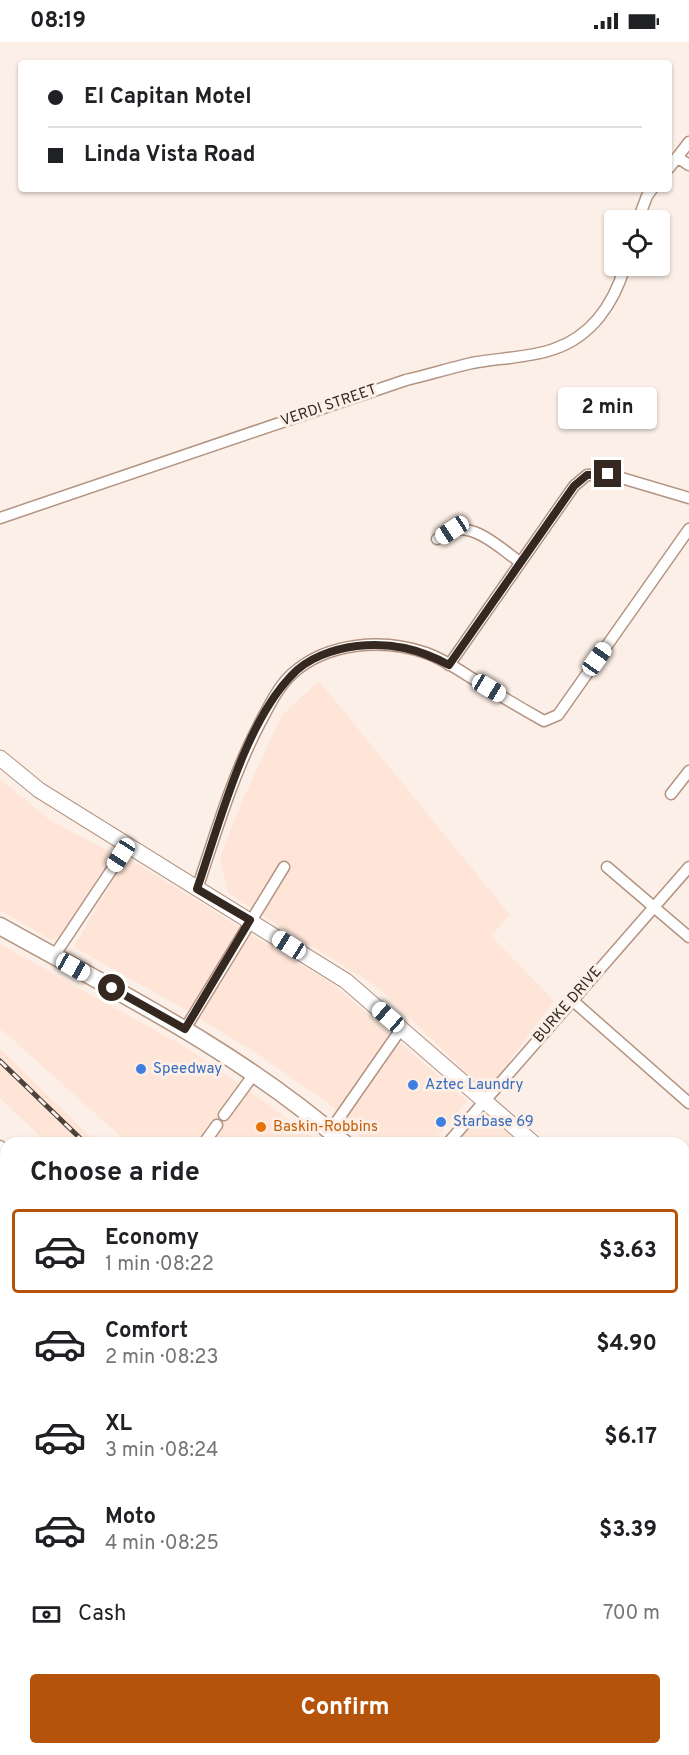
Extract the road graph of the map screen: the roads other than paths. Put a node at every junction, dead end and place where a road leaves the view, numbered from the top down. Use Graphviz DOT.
graph roads {
  1 [pos="689,142"];
  2 [pos="677,157"];
  3 [pos="672,164"];
  4 [pos="689,165"];
  5 [pos="650,192"];
  6 [pos="642,210"];
  7 [pos="622,276"];
  8 [pos="689,498"];
  9 [pos="0,518"];
  10 [pos="689,529"];
  11 [pos="437,539"];
  12 [pos="520,562"];
  13 [pos="449,665"];
  14 [pos="0,758"];
  15 [pos="689,771"];
  16 [pos="671,794"];
  17 [pos="128,845"];
  18 [pos="284,867"];
  19 [pos="608,867"];
  20 [pos="689,867"];
  21 [pos="197,889"];
  22 [pos="654,907"];
  23 [pos="250,920"];
  24 [pos="0,926"];
  25 [pos="689,938"];
  26 [pos="54,956"];
  27 [pos="572,1000"];
  28 [pos="185,1029"];
  29 [pos="401,1029"];
  30 [pos="254,1074"];
  31 [pos="485,1101"];
  32 [pos="689,1103"];
  33 [pos="224,1115"];
  34 [pos="217,1125"];
  35 [pos="330,1131"];
  36 [pos="208,1137"];
  37 [pos="337,1137"];
  38 [pos="453,1137"];
  39 [pos="526,1137"];
  1 -- 2 [label="street"];
  2 -- 3 [label="street"];
  2 -- 4 [label="street"];
  5 -- 6 [label="street"];
  7 -- 9 [label="street, VERDI STREET"];
  8 -- 12 [label="street"];
  10 -- 13 [label="street"];
  11 -- 12 [label="street"];
  12 -- 13 [label="street"];
  13 -- 21 [label="street"];
  14 -- 17 [label="main road"];
  15 -- 16 [label="street"];
  17 -- 21 [label="main road"];
  17 -- 26 [label="street"];
  18 -- 23 [label="street"];
  19 -- 22 [label="street"];
  20 -- 22 [label="street, BURKE DRIVE"];
  21 -- 23 [label="main road"];
  22 -- 25 [label="street"];
  22 -- 27 [label="street, BURKE DRIVE"];
  23 -- 28 [label="street"];
  23 -- 29 [label="main road"];
  24 -- 26 [label="main road"];
  26 -- 28 [label="main road"];
  27 -- 31 [label="street, BURKE DRIVE"];
  27 -- 32 [label="street"];
  28 -- 30 [label="main road"];
  29 -- 31 [label="main road"];
  29 -- 35 [label="street"];
  30 -- 33 [label="street"];
  30 -- 35 [label="main road"];
  31 -- 38 [label="street, BURKE DRIVE"];
  31 -- 39 [label="main road"];
  34 -- 36 [label="street"];
  35 -- 37 [label="main road"];
}
